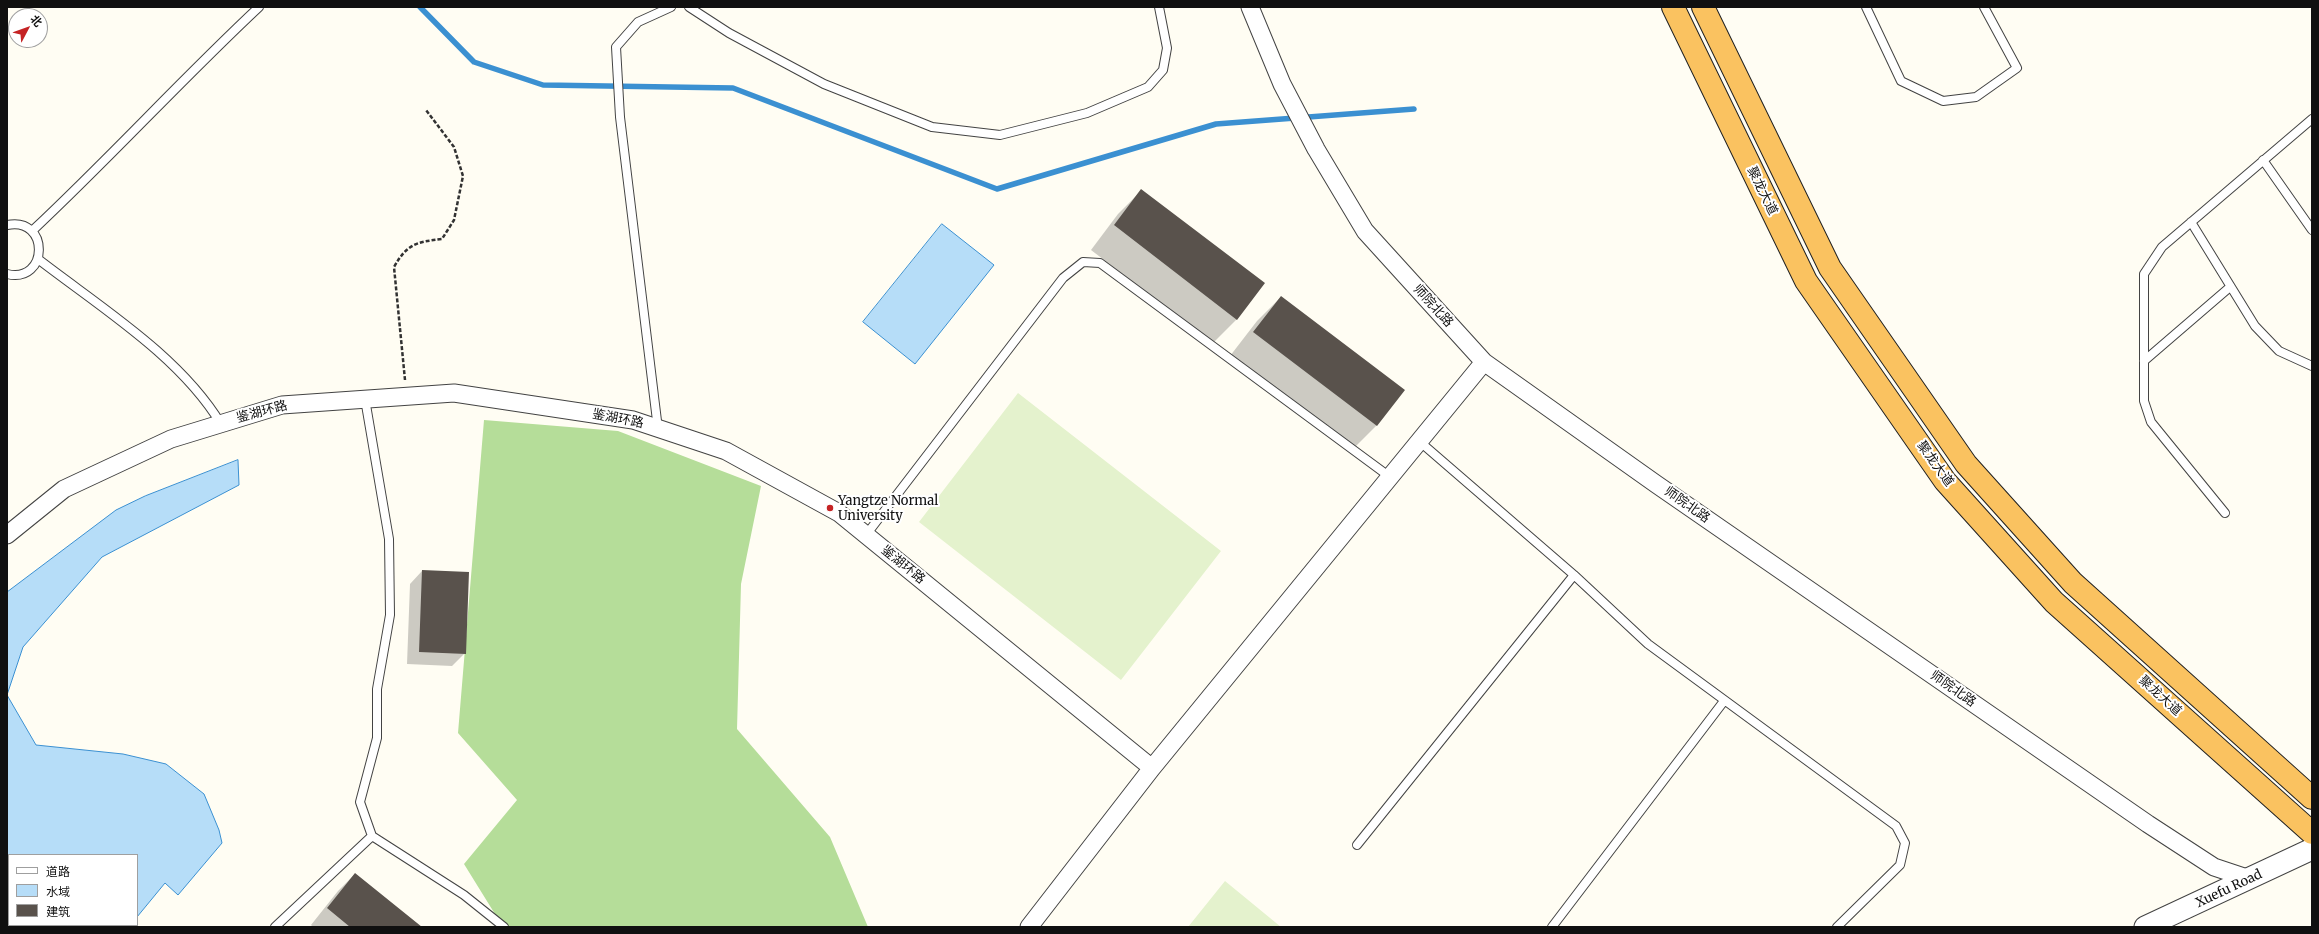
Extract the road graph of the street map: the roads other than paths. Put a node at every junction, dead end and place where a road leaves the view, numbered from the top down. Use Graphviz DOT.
graph roads {
  1 [pos="259,7"];
  2 [pos="671,7"];
  3 [pos="689,7"];
  4 [pos="1159,7"];
  5 [pos="1250,7"];
  6 [pos="1673,7"];
  7 [pos="1704,7"];
  8 [pos="1866,7"];
  9 [pos="1984,7"];
  10 [pos="2312,119"];
  11 [pos="2263,160"];
  12 [pos="2191,222"];
  13 [pos="7,225"];
  14 [pos="2312,230"];
  15 [pos="32,231"];
  16 [pos="38,259"];
  17 [pos="7,274"];
  18 [pos="2230,287"];
  19 [pos="2144,361"];
  20 [pos="1484,362"];
  21 [pos="2312,366"];
  22 [pos="365,399"];
  23 [pos="221,424"];
  24 [pos="658,428"];
  25 [pos="1419,442"];
  26 [pos="1390,477"];
  27 [pos="2225,513"];
  28 [pos="7,534"];
  29 [pos="866,535"];
  30 [pos="1574,575"];
  31 [pos="1724,701"];
  32 [pos="1152,768"];
  33 [pos="2312,798"];
  34 [pos="2312,833"];
  35 [pos="372,836"];
  36 [pos="1357,845"];
  37 [pos="2312,849"];
  38 [pos="2250,880"];
  39 [pos="275,927"];
  40 [pos="504,927"];
  41 [pos="1028,927"];
  42 [pos="1552,927"];
  43 [pos="1837,927"];
  44 [pos="2144,927"];
  1 -- 15 [label="lane"];
  2 -- 24 [label="lane"];
  3 -- 4 [label="lane"];
  5 -- 20 [label="street, 师院北路"];
  6 -- 34 [label="highway, 聚龙大道"];
  7 -- 33 [label="highway, 聚龙大道"];
  8 -- 9 [label="lane"];
  10 -- 11 [label="lane"];
  11 -- 12 [label="lane"];
  11 -- 14 [label="lane"];
  12 -- 18 [label="lane"];
  12 -- 19 [label="lane"];
  13 -- 15 [label="lane"];
  15 -- 16 [label="lane"];
  16 -- 17 [label="lane"];
  16 -- 23 [label="lane"];
  18 -- 19 [label="lane"];
  18 -- 21 [label="lane"];
  19 -- 27 [label="lane"];
  20 -- 25 [label="street"];
  20 -- 38 [label="street, 师院北路"];
  22 -- 23 [label="street, 鉴湖环路"];
  22 -- 24 [label="street, 鉴湖环路"];
  22 -- 35 [label="lane"];
  23 -- 28 [label="street, 鉴湖环路"];
  24 -- 29 [label="street, 鉴湖环路"];
  25 -- 26 [label="street"];
  25 -- 30 [label="lane"];
  26 -- 29 [label="lane"];
  26 -- 32 [label="street"];
  29 -- 32 [label="street, 鉴湖环路"];
  30 -- 31 [label="lane"];
  30 -- 36 [label="lane"];
  31 -- 42 [label="lane"];
  31 -- 43 [label="lane"];
  32 -- 41 [label="street"];
  35 -- 39 [label="lane"];
  35 -- 40 [label="lane"];
  37 -- 38 [label="street, Xuefu Road"];
  38 -- 44 [label="street, Xuefu Road"];
}
